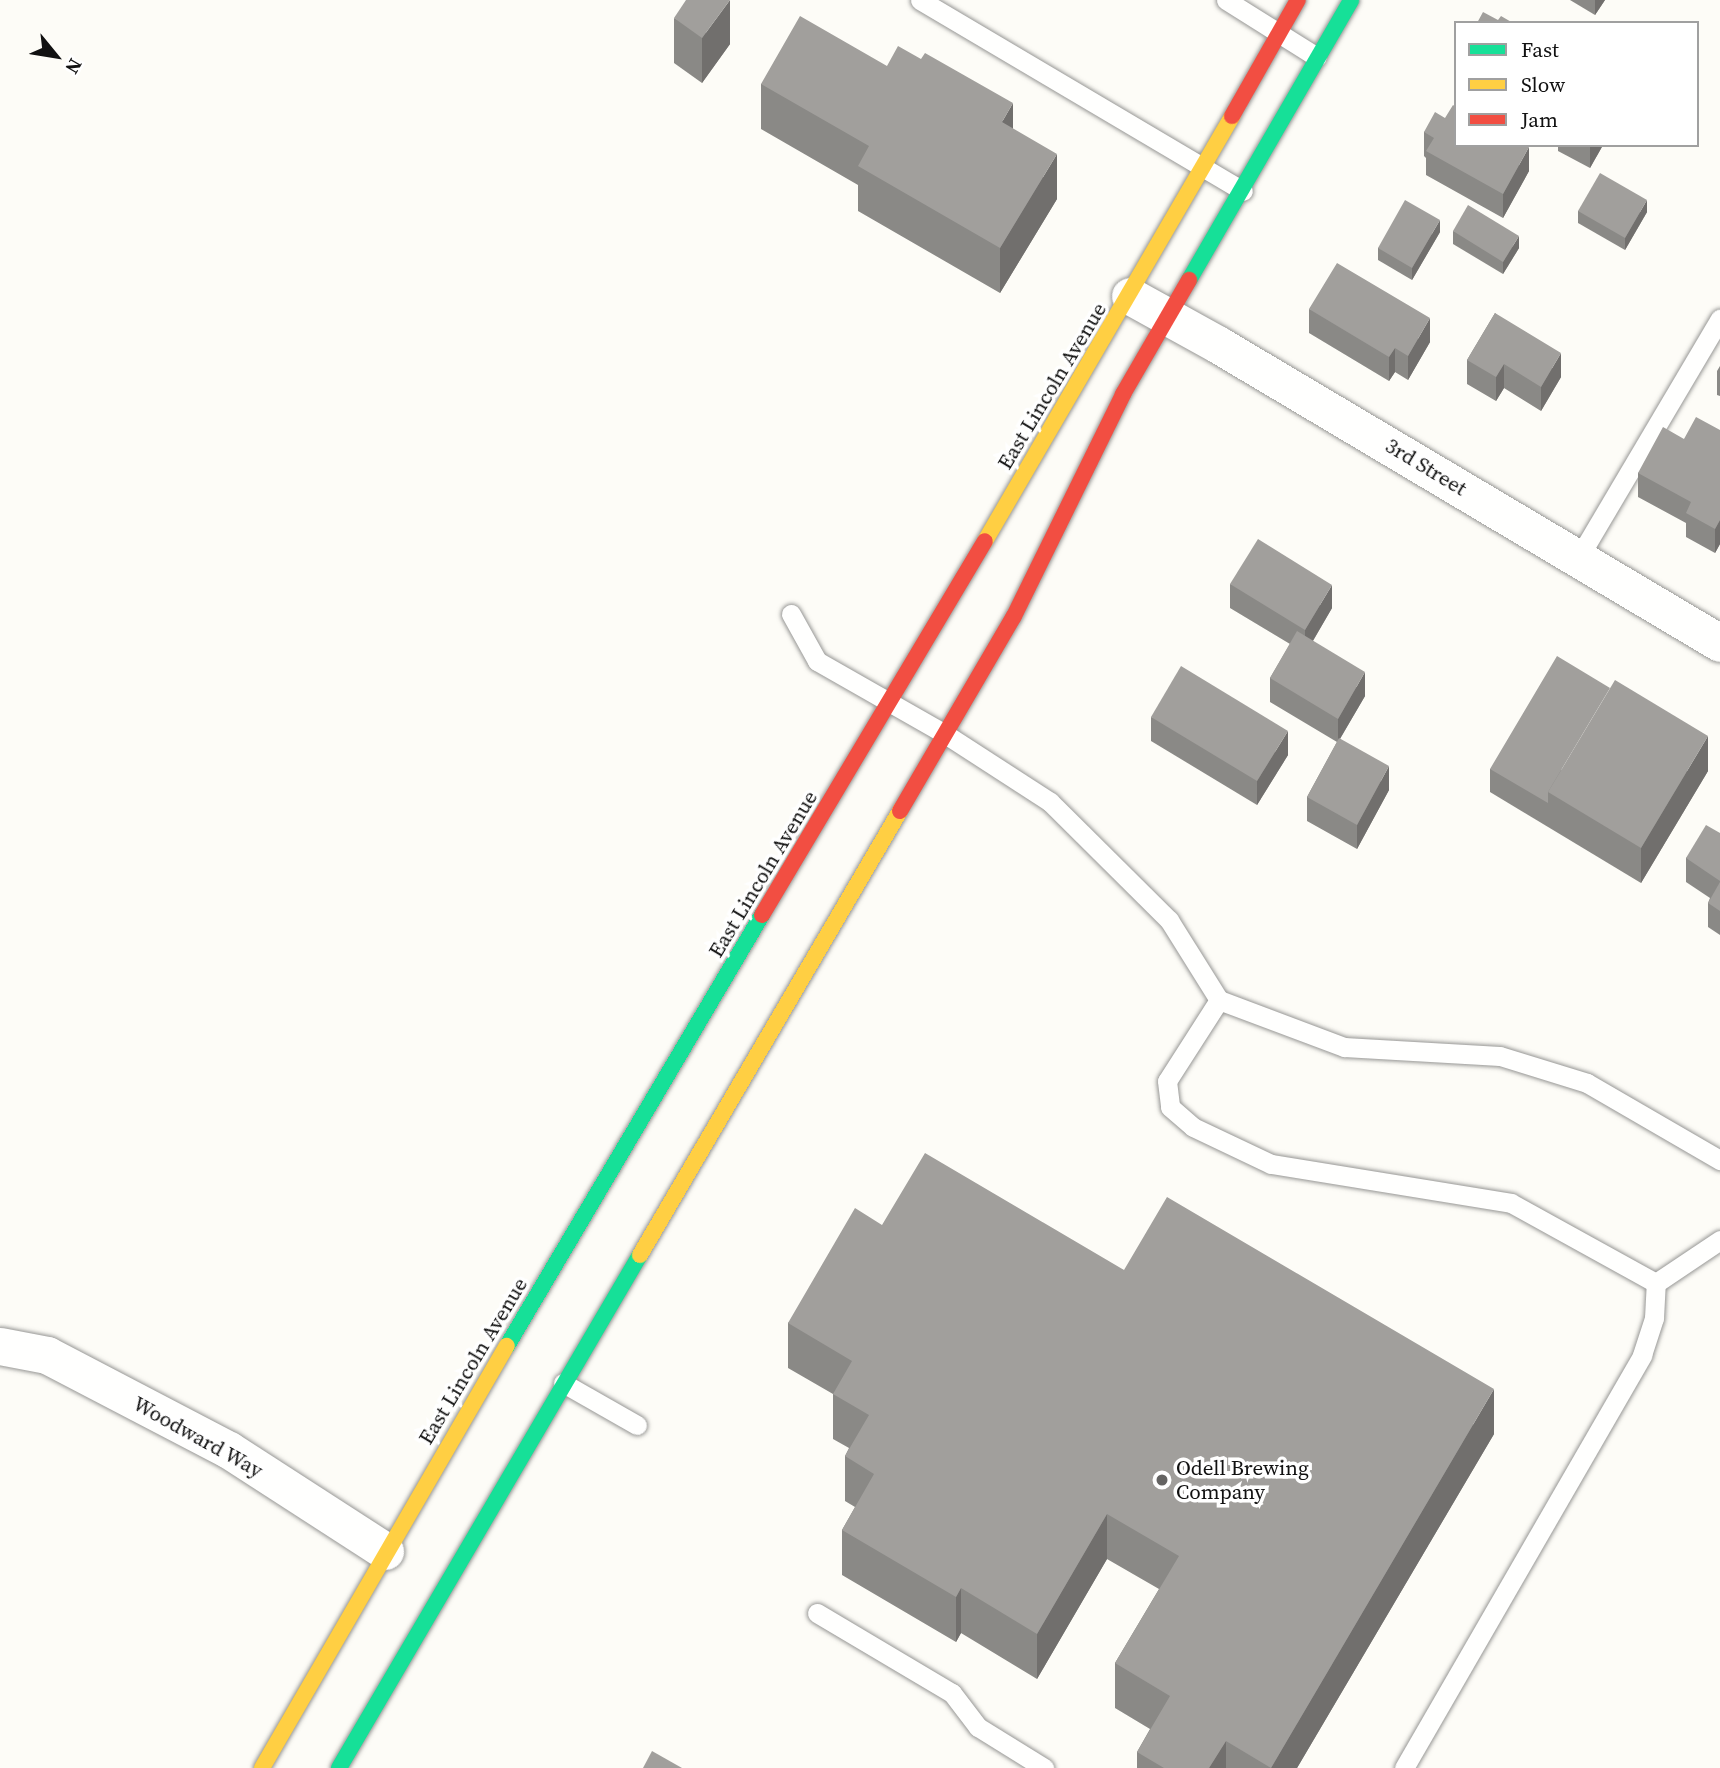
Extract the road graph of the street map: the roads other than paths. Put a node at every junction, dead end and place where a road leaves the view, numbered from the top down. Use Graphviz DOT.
graph roads {
  1 [pos="920,0"];
  2 [pos="1226,0"];
  3 [pos="1298,0"];
  4 [pos="1350,0"];
  5 [pos="1279,33"];
  6 [pos="1317,57"];
  7 [pos="1202,166"];
  8 [pos="1243,191"];
  9 [pos="1130,296"];
  10 [pos="1166,318"];
  11 [pos="1720,319"];
  12 [pos="1579,557"];
  13 [pos="791,614"];
  14 [pos="1720,643"];
  15 [pos="890,702"];
  16 [pos="945,734"];
  17 [pos="1219,1000"];
  18 [pos="1720,1160"];
  19 [pos="1720,1240"];
  20 [pos="1656,1283"];
  21 [pos="0,1346"];
  22 [pos="564,1383"];
  23 [pos="637,1425"];
  24 [pos="385,1551"];
  25 [pos="817,1612"];
  26 [pos="262,1768"];
  27 [pos="339,1768"];
  28 [pos="1044,1768"];
  29 [pos="1404,1768"];
  1 -- 7 [label="lane"];
  2 -- 5 [label="lane"];
  3 -- 5 [label="street, East Lincoln Avenue"];
  4 -- 6 [label="street"];
  5 -- 6 [label="lane"];
  5 -- 7 [label="street, East Lincoln Avenue"];
  6 -- 8 [label="street"];
  7 -- 8 [label="lane"];
  7 -- 9 [label="street, East Lincoln Avenue"];
  8 -- 10 [label="street"];
  9 -- 10 [label="street, 3rd Street"];
  9 -- 15 [label="street, East Lincoln Avenue"];
  10 -- 12 [label="street, 3rd Street"];
  10 -- 16 [label="street"];
  11 -- 12 [label="lane"];
  12 -- 14 [label="street, 3rd Street"];
  13 -- 15 [label="lane"];
  15 -- 16 [label="lane"];
  15 -- 24 [label="street, East Lincoln Avenue"];
  16 -- 17 [label="lane"];
  16 -- 22 [label="street"];
  17 -- 18 [label="lane"];
  17 -- 20 [label="lane"];
  19 -- 20 [label="lane"];
  20 -- 29 [label="lane"];
  21 -- 24 [label="street, Woodward Way"];
  22 -- 23 [label="lane"];
  22 -- 27 [label="street"];
  24 -- 26 [label="street, East Lincoln Avenue"];
  25 -- 28 [label="lane"];
}
